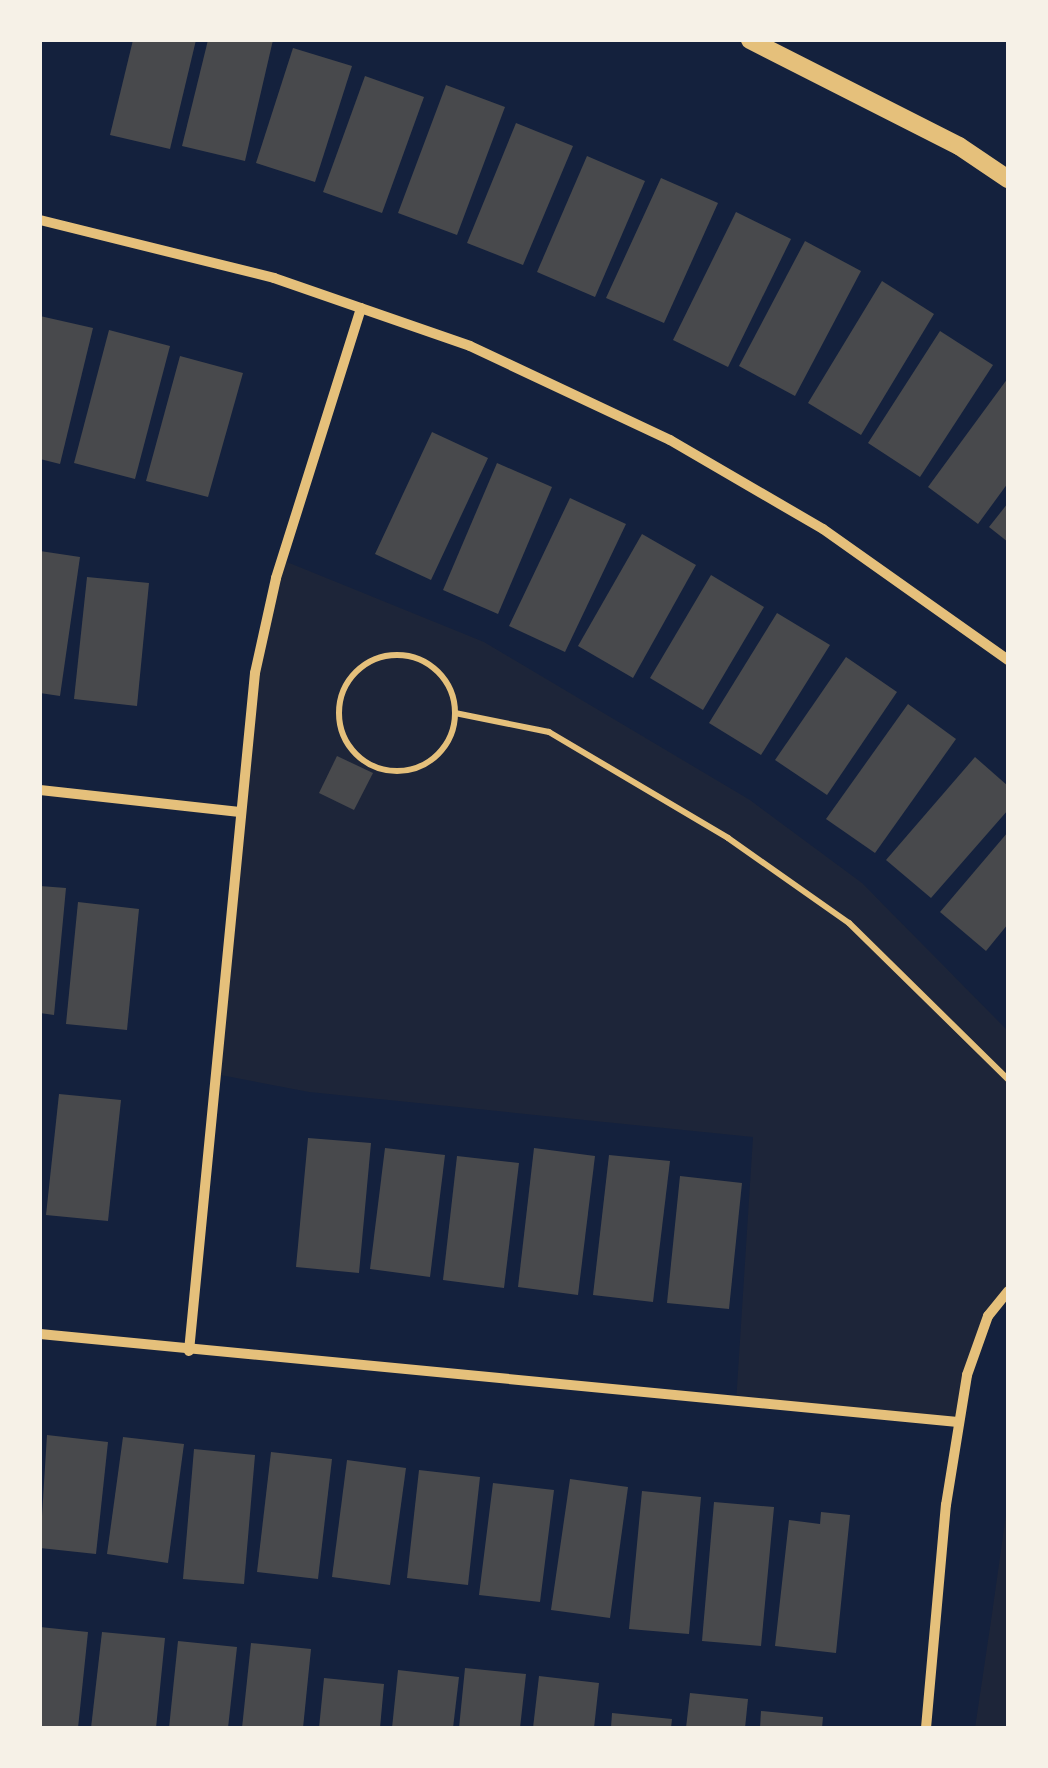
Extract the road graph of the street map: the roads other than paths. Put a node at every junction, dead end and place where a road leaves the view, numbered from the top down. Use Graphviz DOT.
graph roads {
  1 [pos="750,40"];
  2 [pos="1008,179"];
  3 [pos="40,220"];
  4 [pos="361,308"];
  5 [pos="1008,660"];
  6 [pos="40,790"];
  7 [pos="240,812"];
  8 [pos="1008,1290"];
  9 [pos="40,1334"];
  10 [pos="189,1352"];
  11 [pos="958,1422"];
  12 [pos="926,1728"];
  1 -- 2 [label="street"];
  3 -- 4 [label="street"];
  4 -- 5 [label="street"];
  4 -- 7 [label="street"];
  6 -- 7 [label="street"];
  7 -- 10 [label="street"];
  8 -- 11 [label="street"];
  9 -- 10 [label="street"];
  10 -- 11 [label="street"];
  11 -- 12 [label="street"];
}
